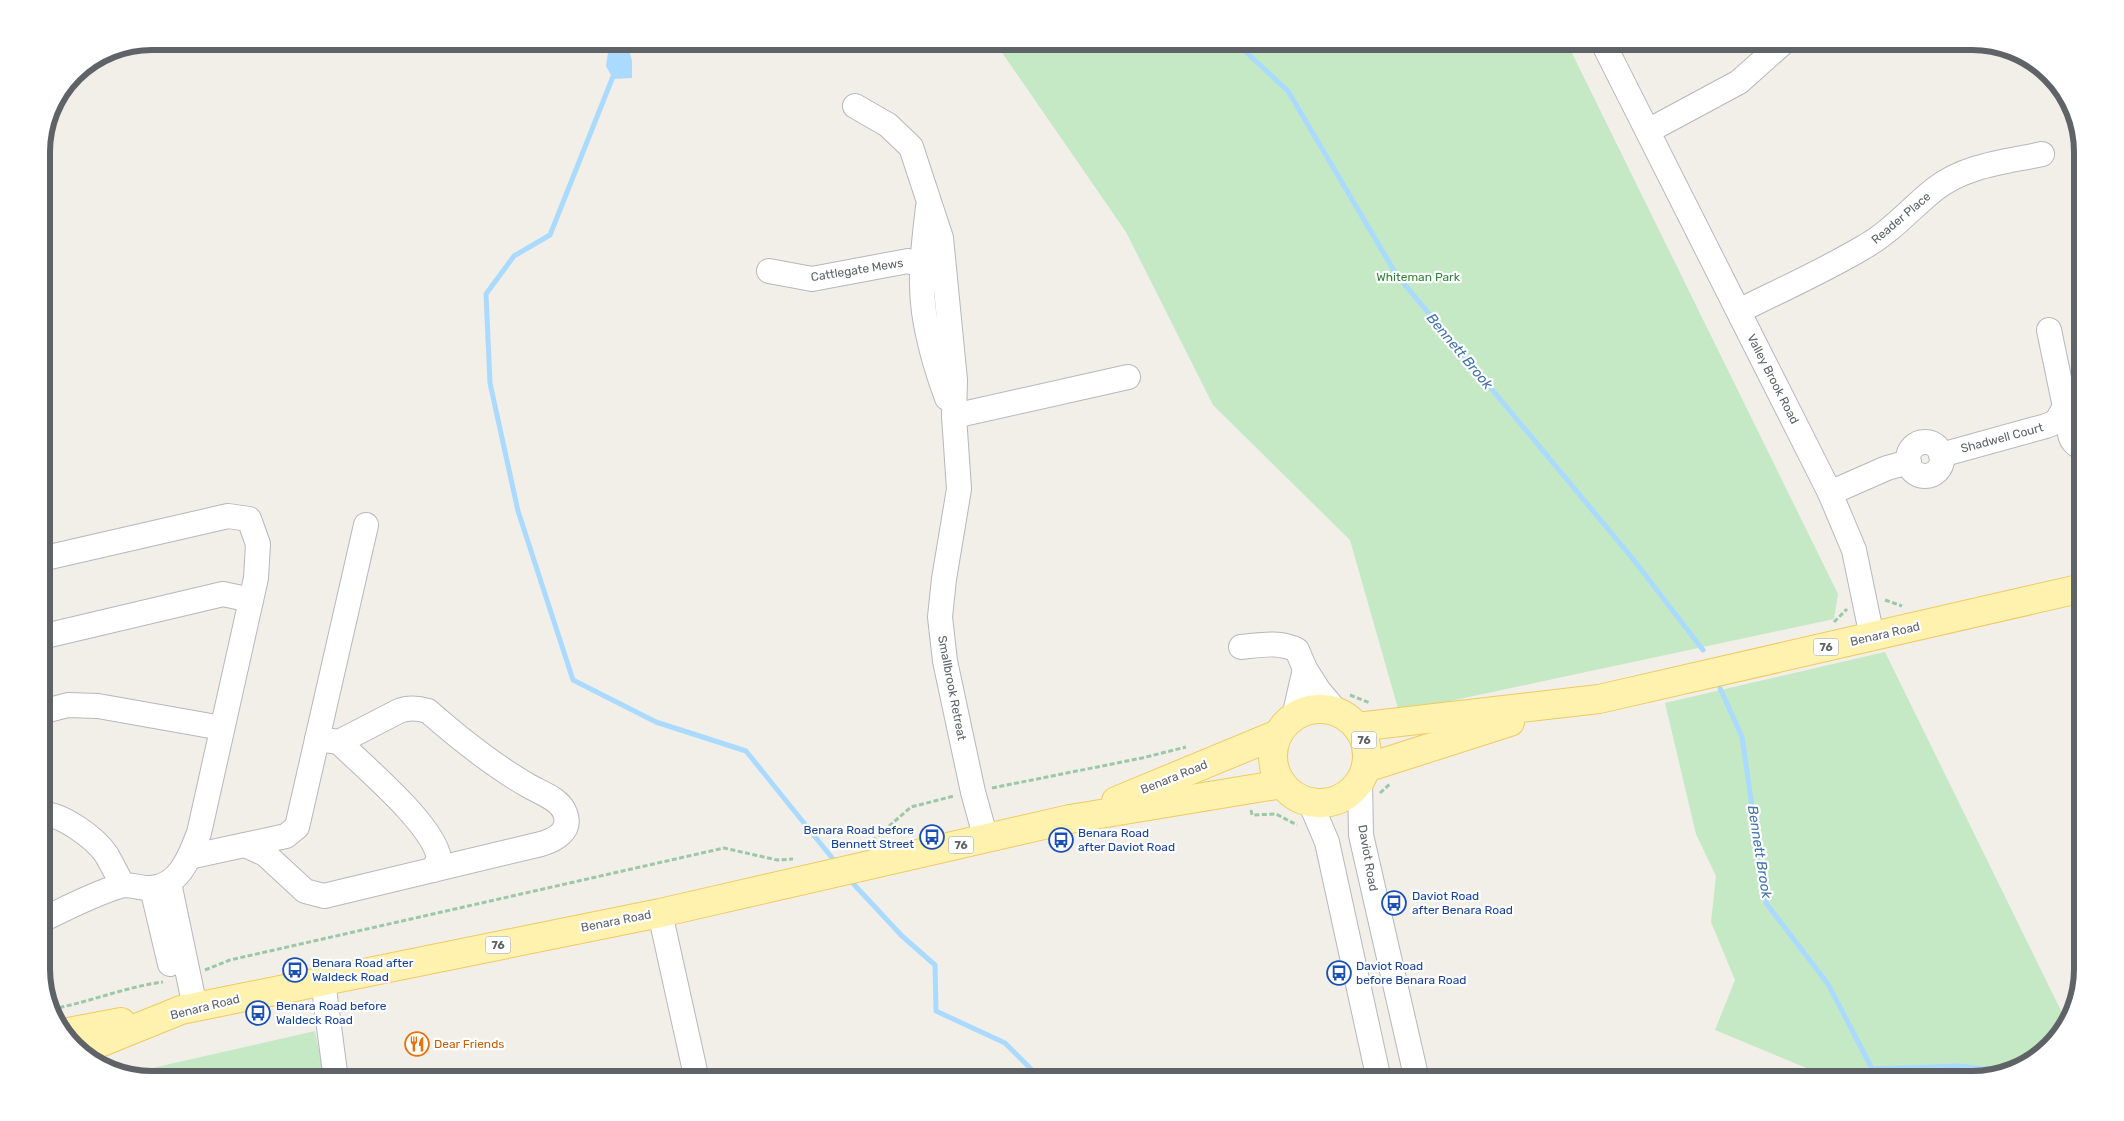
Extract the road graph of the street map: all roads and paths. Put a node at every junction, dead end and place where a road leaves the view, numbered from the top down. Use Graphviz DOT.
graph roads {
  1 [pos="1607,50"];
  2 [pos="1775,50"];
  3 [pos="855,106"];
  4 [pos="1648,131"];
  5 [pos="2042,154"];
  6 [pos="928,203"];
  7 [pos="922,266"];
  8 [pos="769,271"];
  9 [pos="945,273"];
  10 [pos="1739,311"];
  11 [pos="2049,330"];
  12 [pos="1128,378"];
  13 [pos="954,416"];
  14 [pos="2071,420"];
  15 [pos="2074,444"];
  16 [pos="1830,493"];
  17 [pos="366,525"];
  18 [pos="50,557"];
  19 [pos="2074,590"];
  20 [pos="251,600"];
  21 [pos="50,635"];
  22 [pos="1872,636"];
  23 [pos="1241,647"];
  24 [pos="1305,669"];
  25 [pos="1569,704"];
  26 [pos="50,710"];
  27 [pos="1347,720"];
  28 [pos="1286,726"];
  29 [pos="222,728"];
  30 [pos="328,741"];
  31 [pos="1396,779"];
  32 [pos="1367,782"];
  33 [pos="1282,784"];
  34 [pos="1246,790"];
  35 [pos="1310,802"];
  36 [pos="50,815"];
  37 [pos="1070,819"];
  38 [pos="1302,831"];
  39 [pos="986,839"];
  40 [pos="245,845"];
  41 [pos="189,857"];
  42 [pos="800,857"];
  43 [pos="433,870"];
  44 [pos="122,885"];
  45 [pos="161,885"];
  46 [pos="660,913"];
  47 [pos="50,916"];
  48 [pos="181,979"];
  49 [pos="323,981"];
  50 [pos="58,1008"];
  51 [pos="179,1012"];
  52 [pos="71,1031"];
  53 [pos="87,1048"];
  54 [pos="335,1071"];
  55 [pos="695,1071"];
  56 [pos="1377,1071"];
  57 [pos="1414,1071"];
  1 -- 4 [label="street, Valley Brook Road"];
  2 -- 4 [label="street"];
  3 -- 6 [label="street, Smallbrook Retreat"];
  4 -- 10 [label="street, Valley Brook Road"];
  5 -- 10 [label="street, Reader Place"];
  6 -- 7 [label="street, Smallbrook Retreat"];
  6 -- 9 [label="street, Smallbrook Retreat"];
  7 -- 8 [label="street, Cattlegate Mews"];
  7 -- 9 [label="street, Cattlegate Mews"];
  7 -- 13 [label="street, Smallbrook Retreat"];
  9 -- 13 [label="street, Smallbrook Retreat"];
  10 -- 16 [label="street, Valley Brook Road"];
  11 -- 14 [label="street, Shadwell Court"];
  12 -- 13 [label="street"];
  13 -- 39 [label="street, Smallbrook Retreat"];
  14 -- 15 [label="street"];
  14 -- 16 [label="street, Shadwell Court"];
  16 -- 22 [label="street, Valley Brook Road"];
  17 -- 30 [label="street"];
  18 -- 20 [label="street"];
  19 -- 22 [label="main road, Benara Road / 76"];
  20 -- 21 [label="street"];
  20 -- 29 [label="street"];
  22 -- 25 [label="main road, Benara Road / 76"];
  23 -- 24 [label="street"];
  24 -- 27 [label="street"];
  24 -- 28 [label="street"];
  25 -- 27 [label="main road, Benara Road / 76"];
  25 -- 32 [label="main road, Benara Road / 76"];
  26 -- 29 [label="street"];
  27 -- 28 [label="main road, 76"];
  27 -- 32 [label="main road, 76"];
  28 -- 33 [label="main road"];
  28 -- 37 [label="main road, Benara Road / 76"];
  29 -- 41 [label="street"];
  30 -- 40 [label="street"];
  30 -- 43 [label="street"];
  30 -- 43 [label="street"];
  31 -- 32 [label="path"];
  32 -- 35 [label="main road, 76"];
  32 -- 57 [label="street, Daviot Road"];
  33 -- 34 [label="main road, Benara Road / 76"];
  33 -- 35 [label="main road"];
  34 -- 37 [label="main road, Benara Road / 76"];
  34 -- 38 [label="path"];
  35 -- 56 [label="street"];
  36 -- 44 [label="street"];
  37 -- 39 [label="main road, Benara Road / 76"];
  39 -- 46 [label="main road, Benara Road / 76"];
  40 -- 41 [label="street"];
  40 -- 43 [label="street"];
  41 -- 45 [label="street"];
  42 -- 48 [label="path"];
  44 -- 45 [label="street"];
  44 -- 47 [label="street"];
  45 -- 48 [label="street"];
  46 -- 49 [label="main road, Benara Road / 76"];
  46 -- 55 [label="street"];
  48 -- 50 [label="path"];
  48 -- 51 [label="street"];
  49 -- 51 [label="main road, Benara Road / 76"];
  49 -- 54 [label="street"];
  51 -- 52 [label="main road, Benara Road / 76"];
  51 -- 53 [label="main road, Benara Road / 76"];
}
